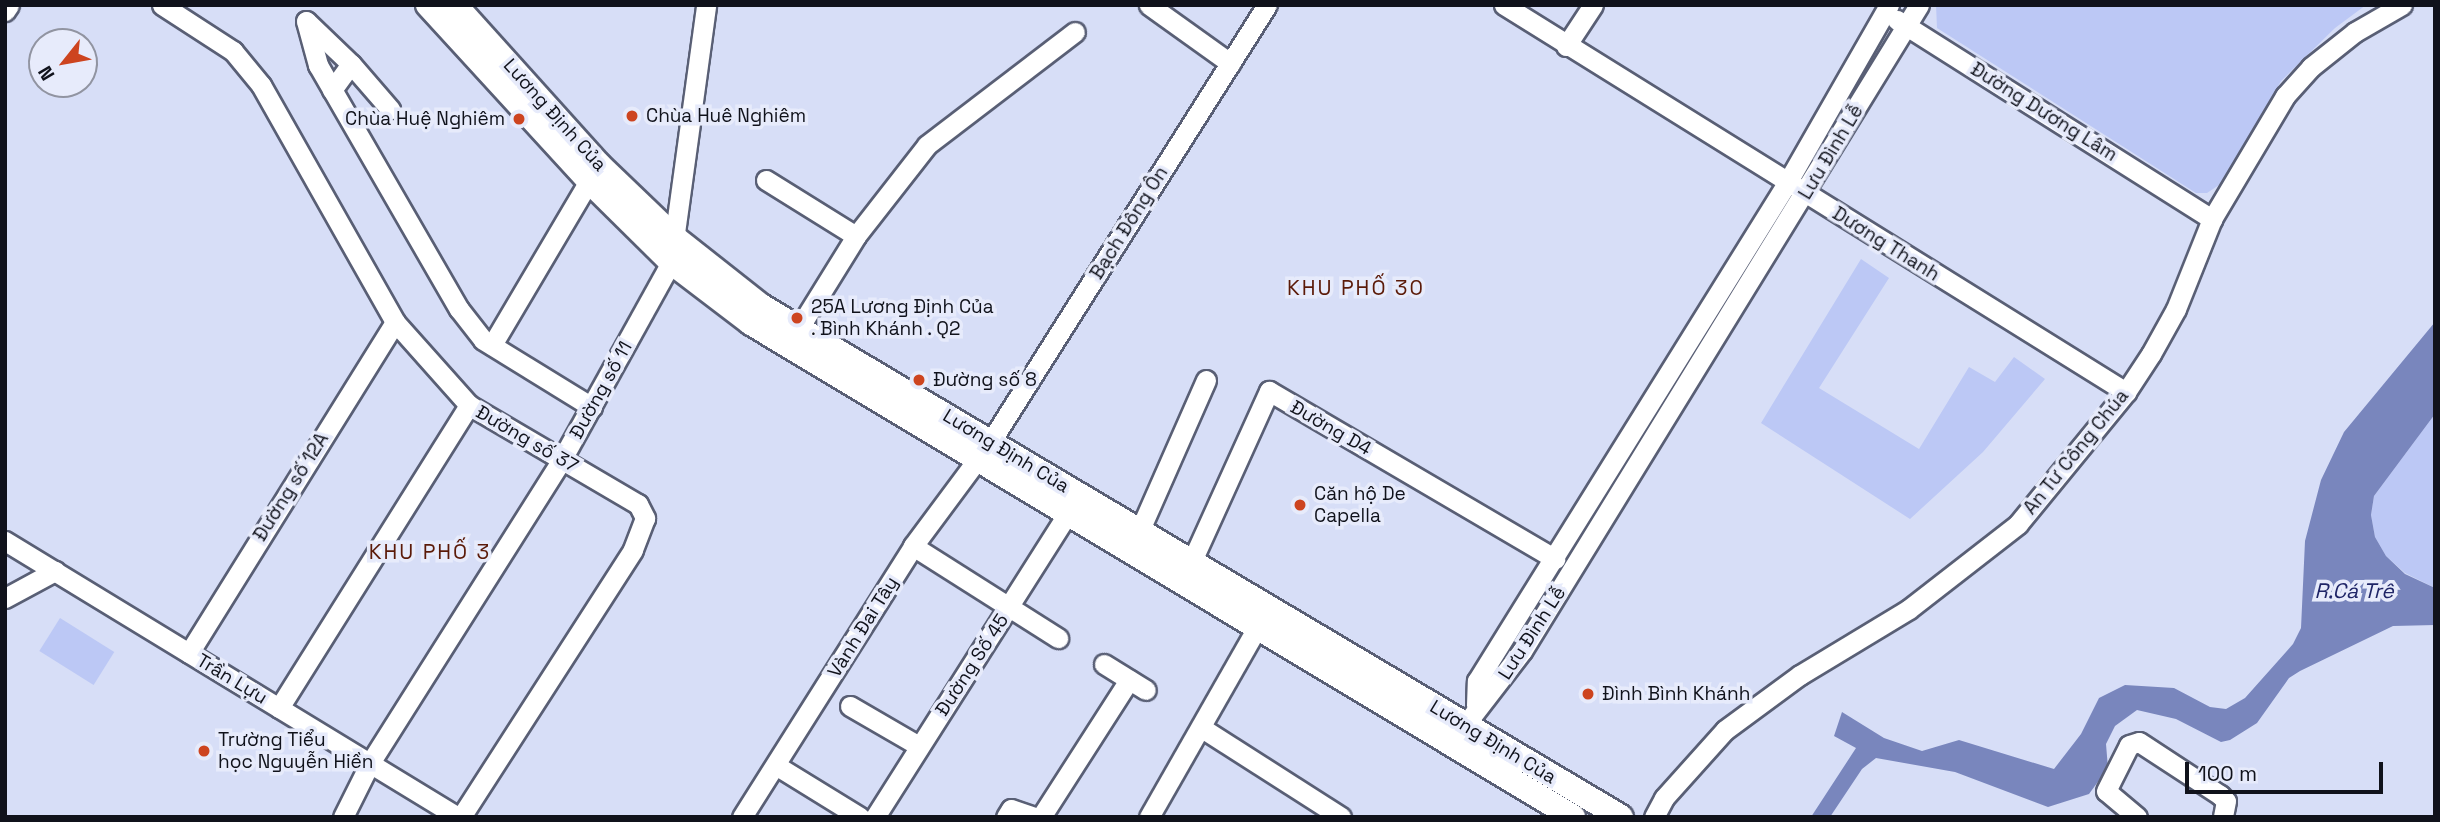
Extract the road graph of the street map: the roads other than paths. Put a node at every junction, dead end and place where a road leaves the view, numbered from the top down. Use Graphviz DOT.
graph roads {
  1 [pos="9,5"];
  2 [pos="162,5"];
  3 [pos="428,5"];
  4 [pos="455,5"];
  5 [pos="706,5"];
  6 [pos="1267,5"];
  7 [pos="1504,5"];
  8 [pos="1593,5"];
  9 [pos="1919,5"];
  10 [pos="2402,5"];
  11 [pos="1883,7"];
  12 [pos="1158,8"];
  13 [pos="5,11"];
  14 [pos="1906,26"];
  15 [pos="1075,32"];
  16 [pos="1566,46"];
  17 [pos="1230,63"];
  18 [pos="351,64"];
  19 [pos="332,90"];
  20 [pos="390,108"];
  21 [pos="766,180"];
  22 [pos="589,181"];
  23 [pos="1787,183"];
  24 [pos="1806,195"];
  25 [pos="2213,219"];
  26 [pos="856,236"];
  27 [pos="673,250"];
  28 [pos="395,322"];
  29 [pos="799,328"];
  30 [pos="492,345"];
  31 [pos="1206,380"];
  32 [pos="2126,392"];
  33 [pos="469,405"];
  34 [pos="592,407"];
  35 [pos="984,450"];
  36 [pos="562,459"];
  37 [pos="1068,513"];
  38 [pos="1139,532"];
  39 [pos="5,541"];
  40 [pos="913,546"];
  41 [pos="1555,559"];
  42 [pos="1191,563"];
  43 [pos="55,571"];
  44 [pos="5,598"];
  45 [pos="1010,608"];
  46 [pos="1262,618"];
  47 [pos="1058,638"];
  48 [pos="190,653"];
  49 [pos="1104,664"];
  50 [pos="1129,680"];
  51 [pos="1146,690"];
  52 [pos="850,705"];
  53 [pos="279,708"];
  54 [pos="1471,715"];
  55 [pos="1202,728"];
  56 [pos="919,746"];
  57 [pos="370,763"];
  58 [pos="777,766"];
  59 [pos="343,817"];
  60 [pos="460,817"];
  61 [pos="742,817"];
  62 [pos="860,817"];
  63 [pos="875,817"];
  64 [pos="1006,817"];
  65 [pos="1034,817"];
  66 [pos="1041,817"];
  67 [pos="1149,817"];
  68 [pos="1340,817"];
  69 [pos="1573,817"];
  70 [pos="1621,817"];
  71 [pos="1654,817"];
  72 [pos="2137,817"];
  73 [pos="2223,817"];
  1 -- 13 [label="street"];
  2 -- 28 [label="street, Đường số 37"];
  3 -- 22 [label="main road, Lương Định Của"];
  4 -- 27 [label="main road, Lương Định Của"];
  5 -- 27 [label="street"];
  6 -- 17 [label="street, Bạch Đông Ôn"];
  7 -- 16 [label="street, Dương Thanh"];
  8 -- 16 [label="street"];
  9 -- 14 [label="street, Lưu Đình Lễ"];
  10 -- 25 [label="street, An Tư Công Chúa"];
  11 -- 14 [label="street, Đường Dương Lâm"];
  11 -- 23 [label="street, Lưu Đình Lễ"];
  12 -- 17 [label="street"];
  14 -- 24 [label="street, Lưu Đình Lễ"];
  14 -- 25 [label="street, Đường Dương Lâm"];
  15 -- 26 [label="street"];
  16 -- 23 [label="street, Dương Thanh"];
  17 -- 35 [label="street, Bạch Đông Ôn"];
  18 -- 19 [label="street"];
  18 -- 19 [label="street"];
  18 -- 20 [label="street"];
  19 -- 30 [label="street"];
  21 -- 26 [label="street"];
  22 -- 27 [label="main road, Lương Định Của"];
  22 -- 30 [label="street"];
  23 -- 24 [label="street, Dương Thanh"];
  23 -- 41 [label="street, Lưu Đình Lễ"];
  24 -- 32 [label="street, Dương Thanh"];
  24 -- 54 [label="street, Lưu Đình Lễ"];
  25 -- 32 [label="street, An Tư Công Chúa"];
  26 -- 29 [label="street"];
  27 -- 29 [label="main road, Lương Định Của"];
  27 -- 34 [label="street, Đường số 11"];
  27 -- 35 [label="main road, Lương Định Của"];
  28 -- 33 [label="street, Đường số 37"];
  28 -- 48 [label="street, Đường số 12A"];
  29 -- 35 [label="main road, Lương Định Của"];
  30 -- 34 [label="street"];
  31 -- 38 [label="street"];
  32 -- 71 [label="street, An Tư Công Chúa"];
  33 -- 36 [label="street, Đường số 37"];
  33 -- 53 [label="street"];
  34 -- 36 [label="street, Đường số 11"];
  35 -- 37 [label="main road, Lương Định Của"];
  35 -- 38 [label="main road, Lương Định Của"];
  35 -- 40 [label="street, Vành Đai Tây"];
  36 -- 57 [label="street, Đường số 11"];
  36 -- 60 [label="street, Đường số 37"];
  37 -- 45 [label="street, Đường Số 45"];
  37 -- 46 [label="main road, Lương Định Của"];
  38 -- 42 [label="main road, Lương Định Của"];
  39 -- 43 [label="street, Trần Lựu"];
  40 -- 45 [label="street"];
  40 -- 58 [label="street, Vành Đai Tây"];
  41 -- 42 [label="street, Đường D4"];
  41 -- 54 [label="street, Lưu Đình Lễ"];
  42 -- 46 [label="main road, Lương Định Của"];
  43 -- 44 [label="street"];
  43 -- 48 [label="street, Trần Lựu"];
  45 -- 47 [label="street"];
  45 -- 56 [label="street, Đường Số 45"];
  46 -- 54 [label="main road, Lương Định Của"];
  46 -- 55 [label="street"];
  46 -- 69 [label="main road, Lương Định Của"];
  48 -- 53 [label="street, Trần Lựu"];
  49 -- 50 [label="street"];
  50 -- 51 [label="street"];
  50 -- 66 [label="street"];
  52 -- 56 [label="street"];
  53 -- 57 [label="street, Trần Lựu"];
  54 -- 70 [label="main road, Lương Định Của"];
  55 -- 67 [label="street"];
  55 -- 68 [label="street"];
  56 -- 63 [label="street, Đường Số 45"];
  57 -- 59 [label="street"];
  57 -- 60 [label="street, Trần Lựu"];
  58 -- 61 [label="street, Vành Đai Tây"];
  58 -- 62 [label="street"];
  64 -- 65 [label="street"];
  72 -- 73 [label="street"];
}
